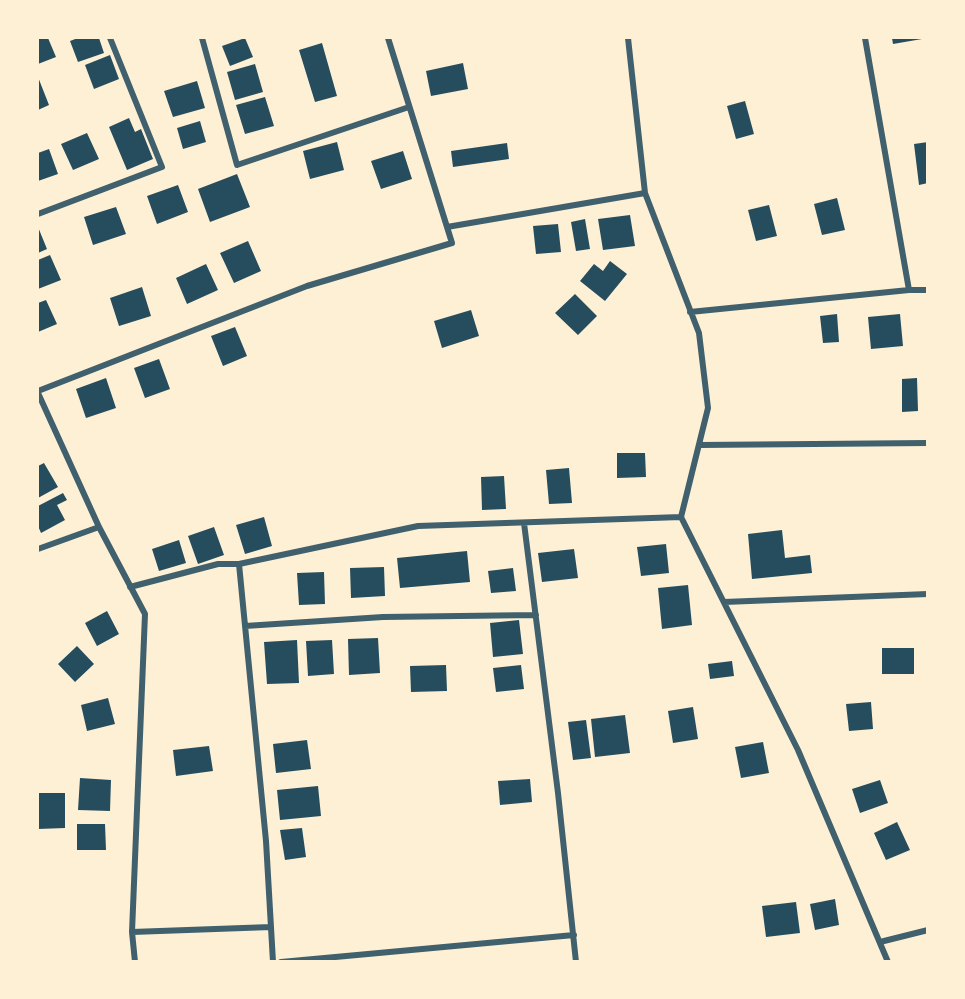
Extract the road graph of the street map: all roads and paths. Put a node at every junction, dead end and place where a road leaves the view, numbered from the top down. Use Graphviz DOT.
graph roads {
  1 [pos="110,38"];
  2 [pos="202,38"];
  3 [pos="388,38"];
  4 [pos="628,38"];
  5 [pos="865,38"];
  6 [pos="410,107"];
  7 [pos="645,193"];
  8 [pos="38,214"];
  9 [pos="447,227"];
  10 [pos="909,290"];
  11 [pos="927,290"];
  12 [pos="690,312"];
  13 [pos="38,392"];
  14 [pos="927,442"];
  15 [pos="699,445"];
  16 [pos="681,517"];
  17 [pos="524,523"];
  18 [pos="99,527"];
  19 [pos="38,549"];
  20 [pos="238,564"];
  21 [pos="130,587"];
  22 [pos="927,594"];
  23 [pos="724,602"];
  24 [pos="536,615"];
  25 [pos="245,626"];
  26 [pos="271,927"];
  27 [pos="927,930"];
  28 [pos="132,932"];
  29 [pos="574,935"];
  30 [pos="880,942"];
  31 [pos="135,962"];
  32 [pos="273,962"];
  33 [pos="280,962"];
  34 [pos="576,962"];
  35 [pos="888,962"];
  1 -- 8 [label="street"];
  2 -- 6 [label="street"];
  3 -- 6 [label="street"];
  4 -- 7 [label="street"];
  5 -- 10 [label="street"];
  6 -- 9 [label="street"];
  7 -- 9 [label="street"];
  7 -- 12 [label="street"];
  9 -- 13 [label="street"];
  10 -- 11 [label="street"];
  10 -- 12 [label="street"];
  12 -- 15 [label="street"];
  13 -- 18 [label="street"];
  14 -- 15 [label="street"];
  15 -- 16 [label="street"];
  16 -- 17 [label="street"];
  16 -- 23 [label="street"];
  17 -- 20 [label="street"];
  17 -- 24 [label="street"];
  18 -- 19 [label="street"];
  18 -- 21 [label="street"];
  20 -- 21 [label="street"];
  20 -- 25 [label="street"];
  21 -- 28 [label="street"];
  22 -- 23 [label="street"];
  23 -- 30 [label="street"];
  24 -- 25 [label="street"];
  24 -- 29 [label="street"];
  25 -- 26 [label="street"];
  26 -- 28 [label="street"];
  26 -- 32 [label="street"];
  27 -- 30 [label="street"];
  28 -- 31 [label="street"];
  29 -- 33 [label="street"];
  29 -- 34 [label="street"];
  30 -- 35 [label="street"];
}
